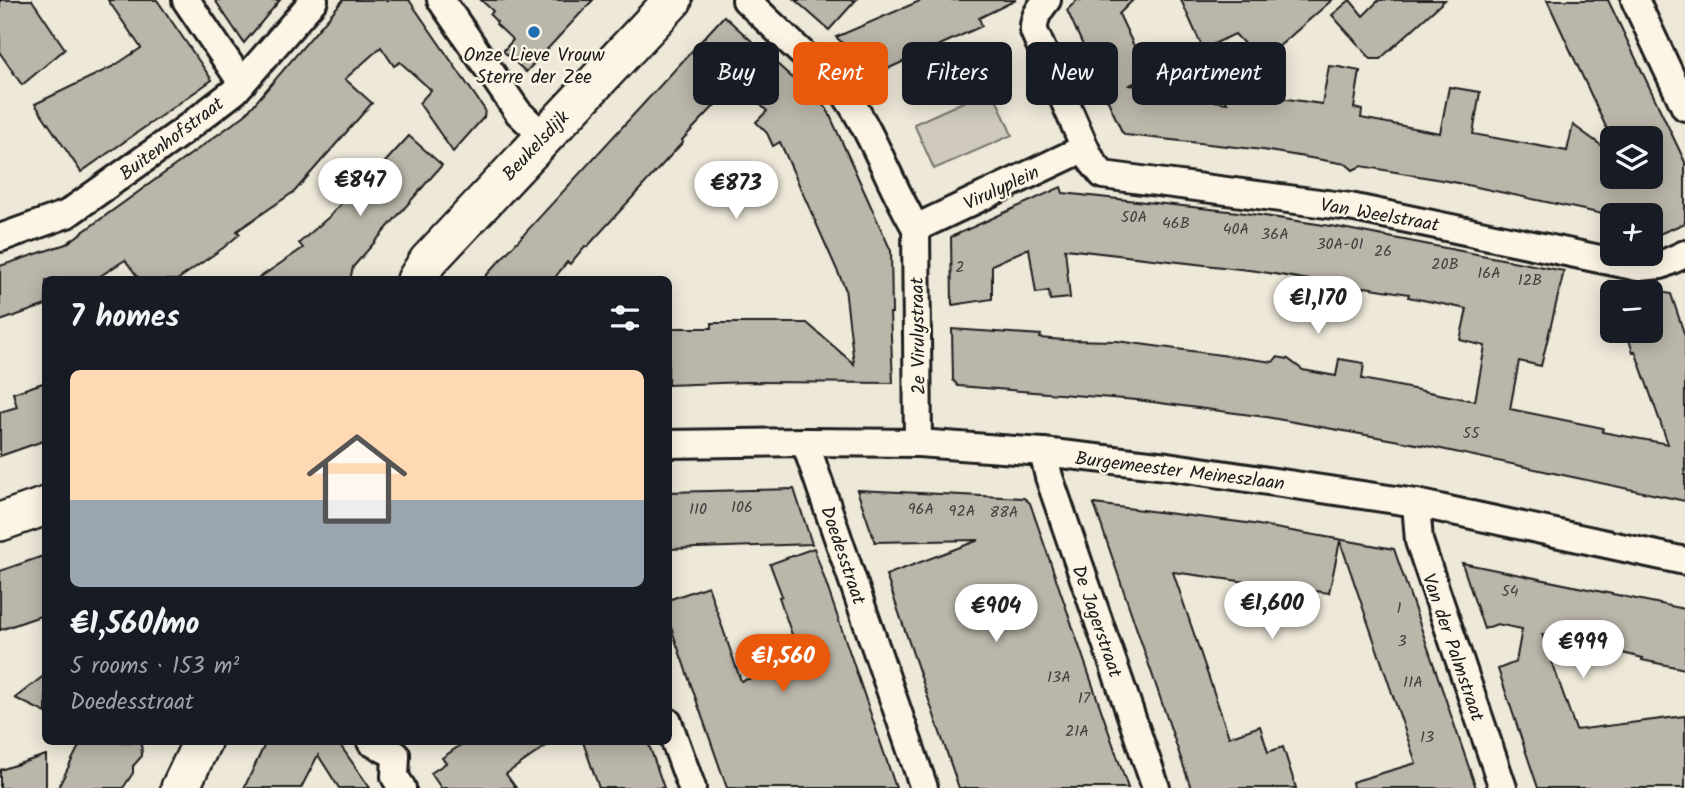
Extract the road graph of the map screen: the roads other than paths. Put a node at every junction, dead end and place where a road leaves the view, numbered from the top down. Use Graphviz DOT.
graph roads {
  1 [pos="186,0"];
  2 [pos="314,0"];
  3 [pos="441,0"];
  4 [pos="673,0"];
  5 [pos="746,0"];
  6 [pos="1634,0"];
  7 [pos="1040,11"];
  8 [pos="242,83"];
  9 [pos="1685,107"];
  10 [pos="543,136"];
  11 [pos="1085,148"];
  12 [pos="916,228"];
  13 [pos="0,238"];
  14 [pos="1685,254"];
  15 [pos="420,275"];
  16 [pos="805,442"];
  17 [pos="918,443"];
  18 [pos="672,444"];
  19 [pos="1043,452"];
  20 [pos="1416,503"];
  21 [pos="42,507"];
  22 [pos="0,522"];
  23 [pos="1685,561"];
  24 [pos="672,733"];
  25 [pos="201,745"];
  26 [pos="386,745"];
  27 [pos="405,749"];
  28 [pos="180,788"];
  29 [pos="402,788"];
  30 [pos="692,788"];
  31 [pos="924,788"];
  32 [pos="1156,788"];
  33 [pos="1503,788"];
  1 -- 8 [label="street"];
  2 -- 8 [label="street, Buitenhofstraat"];
  3 -- 10 [label="street"];
  4 -- 10 [label="main road, Beukelsdijk"];
  5 -- 12 [label="street"];
  6 -- 9 [label="street"];
  7 -- 11 [label="street"];
  8 -- 13 [label="street, Buitenhofstraat"];
  10 -- 15 [label="main road, Beukelsdijk"];
  11 -- 12 [label="street, Virulyplein"];
  11 -- 14 [label="street, Van Weelstraat"];
  12 -- 17 [label="street, 2e Virulystraat"];
  16 -- 17 [label="street, Burgemeester Meineszlaan"];
  16 -- 18 [label="street, Burgemeester Meineszlaan"];
  16 -- 31 [label="street, Doedesstraat"];
  17 -- 19 [label="street, Burgemeester Meineszlaan"];
  19 -- 20 [label="street, Burgemeester Meineszlaan"];
  19 -- 32 [label="street, De Jagerstraat"];
  20 -- 23 [label="street, Burgemeester Meineszlaan"];
  20 -- 33 [label="street, Van der Palmstraat"];
  21 -- 22 [label="main road"];
  24 -- 30 [label="street"];
  25 -- 28 [label="main road"];
  26 -- 27 [label="street"];
  27 -- 29 [label="street"];
}
